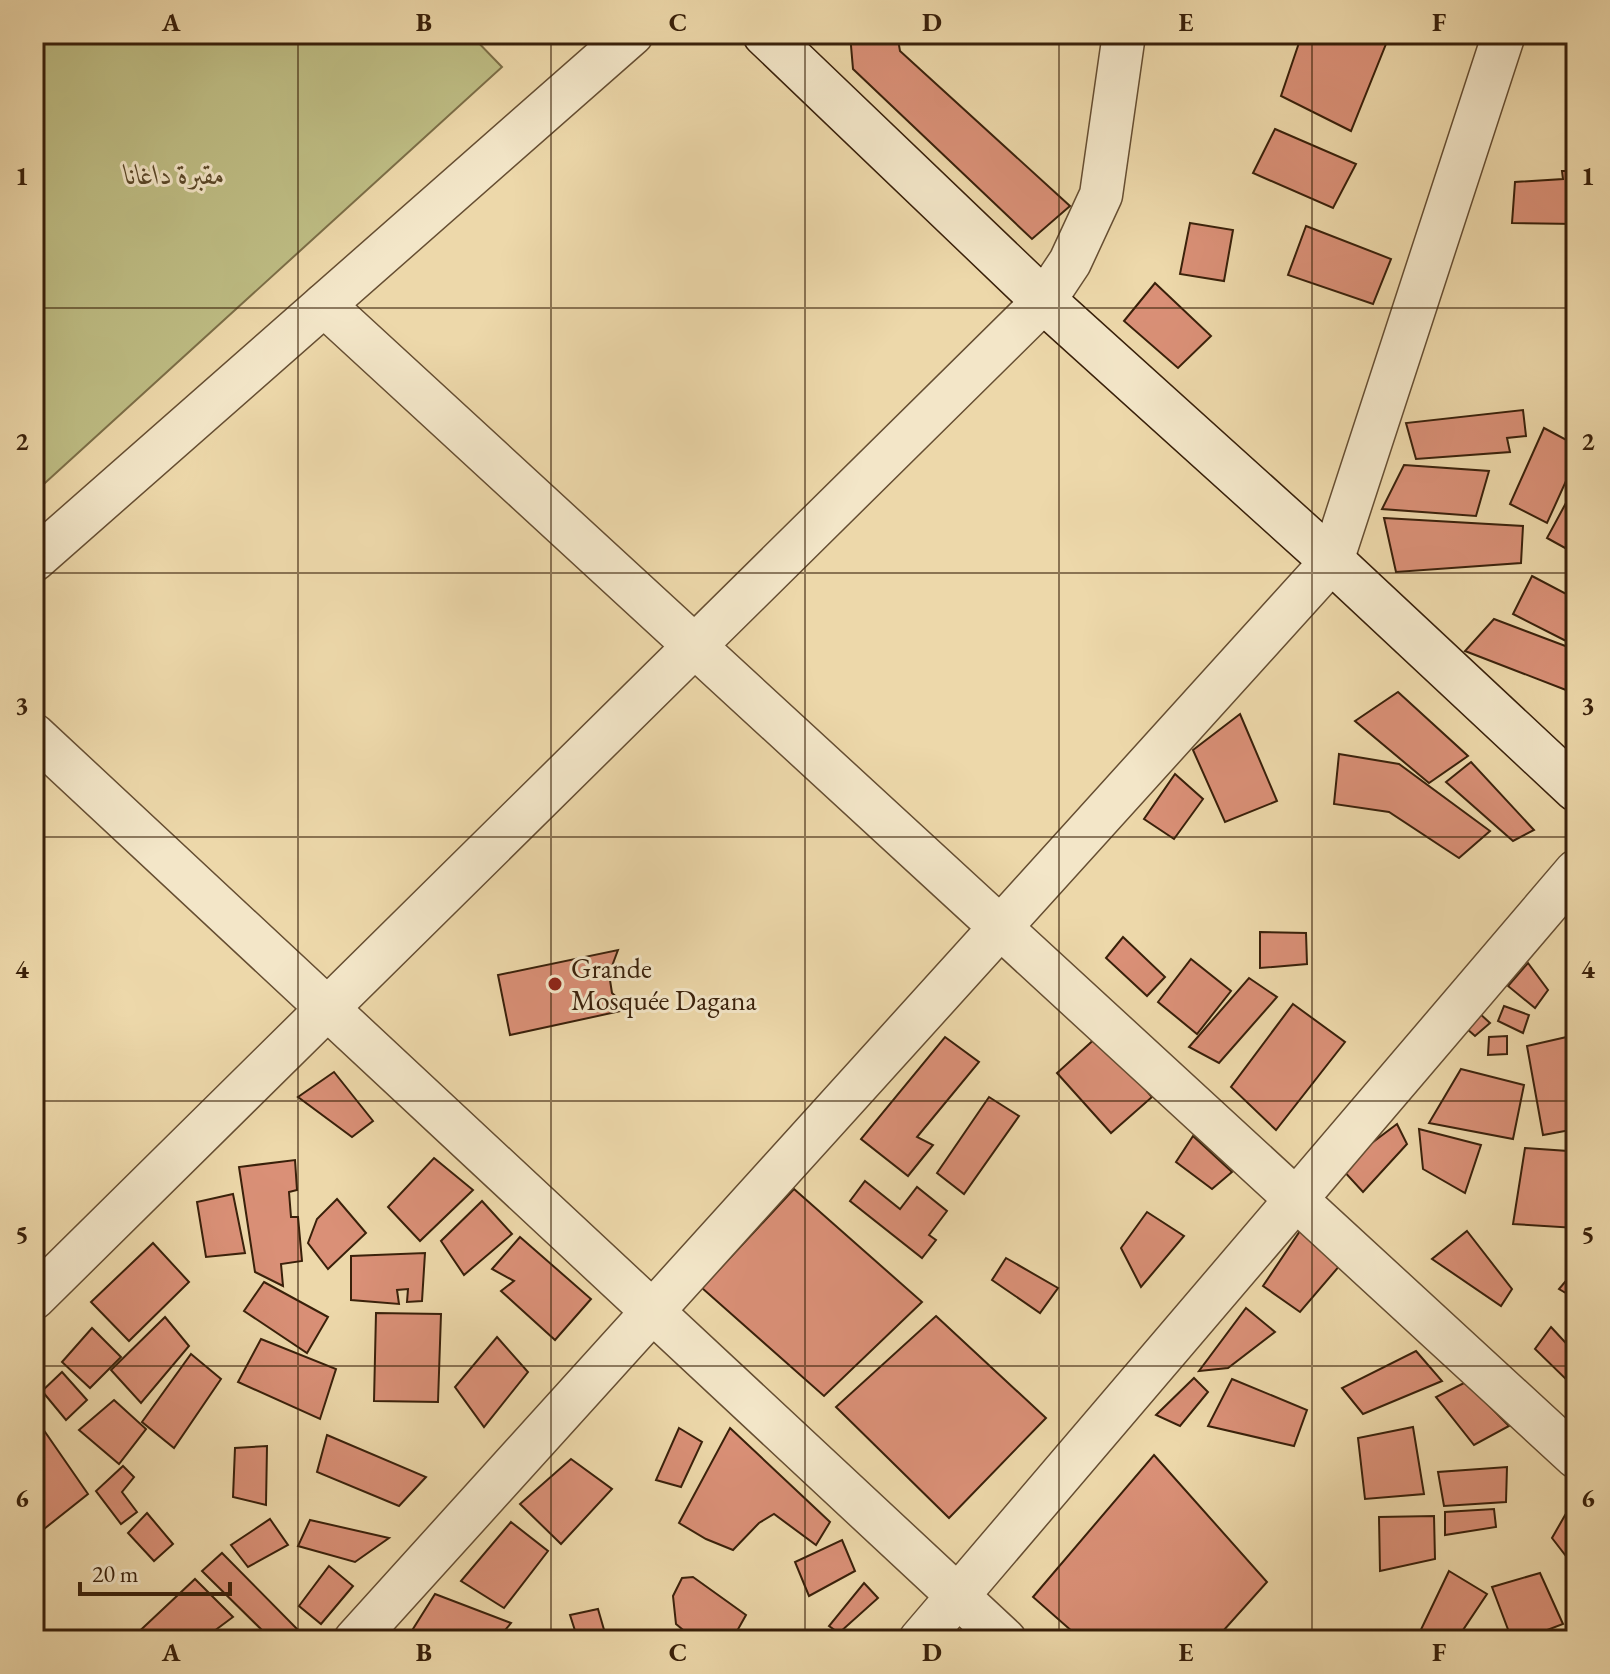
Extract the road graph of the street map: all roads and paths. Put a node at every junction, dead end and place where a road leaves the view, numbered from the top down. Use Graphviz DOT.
graph roads {
  1 [pos="632,34"];
  2 [pos="1124,34"];
  3 [pos="1504,34"];
  4 [pos="773,37"];
  5 [pos="1044,301"];
  6 [pos="324,305"];
  7 [pos="34,560"];
  8 [pos="1332,561"];
  9 [pos="694,647"];
  10 [pos="34,735"];
  11 [pos="1576,789"];
  12 [pos="1576,871"];
  13 [pos="1000,928"];
  14 [pos="326,1010"];
  15 [pos="1297,1199"];
  16 [pos="34,1298"];
  17 [pos="652,1312"];
  18 [pos="1576,1457"];
  19 [pos="958,1595"];
  20 [pos="355,1640"];
  21 [pos="920,1640"];
  22 [pos="1005,1640"];
  1 -- 6 [label="street"];
  2 -- 5 [label="street"];
  3 -- 8 [label="street"];
  4 -- 5 [label="street"];
  5 -- 8 [label="street"];
  5 -- 9 [label="street"];
  6 -- 7 [label="street"];
  6 -- 9 [label="street"];
  8 -- 11 [label="street"];
  8 -- 13 [label="street"];
  9 -- 13 [label="street"];
  9 -- 14 [label="street"];
  10 -- 14 [label="street"];
  12 -- 15 [label="street"];
  13 -- 15 [label="street"];
  13 -- 17 [label="street"];
  14 -- 16 [label="street"];
  14 -- 17 [label="street"];
  15 -- 18 [label="street"];
  15 -- 19 [label="street"];
  17 -- 19 [label="street"];
  17 -- 20 [label="street"];
  19 -- 21 [label="street"];
  19 -- 22 [label="street"];
}
